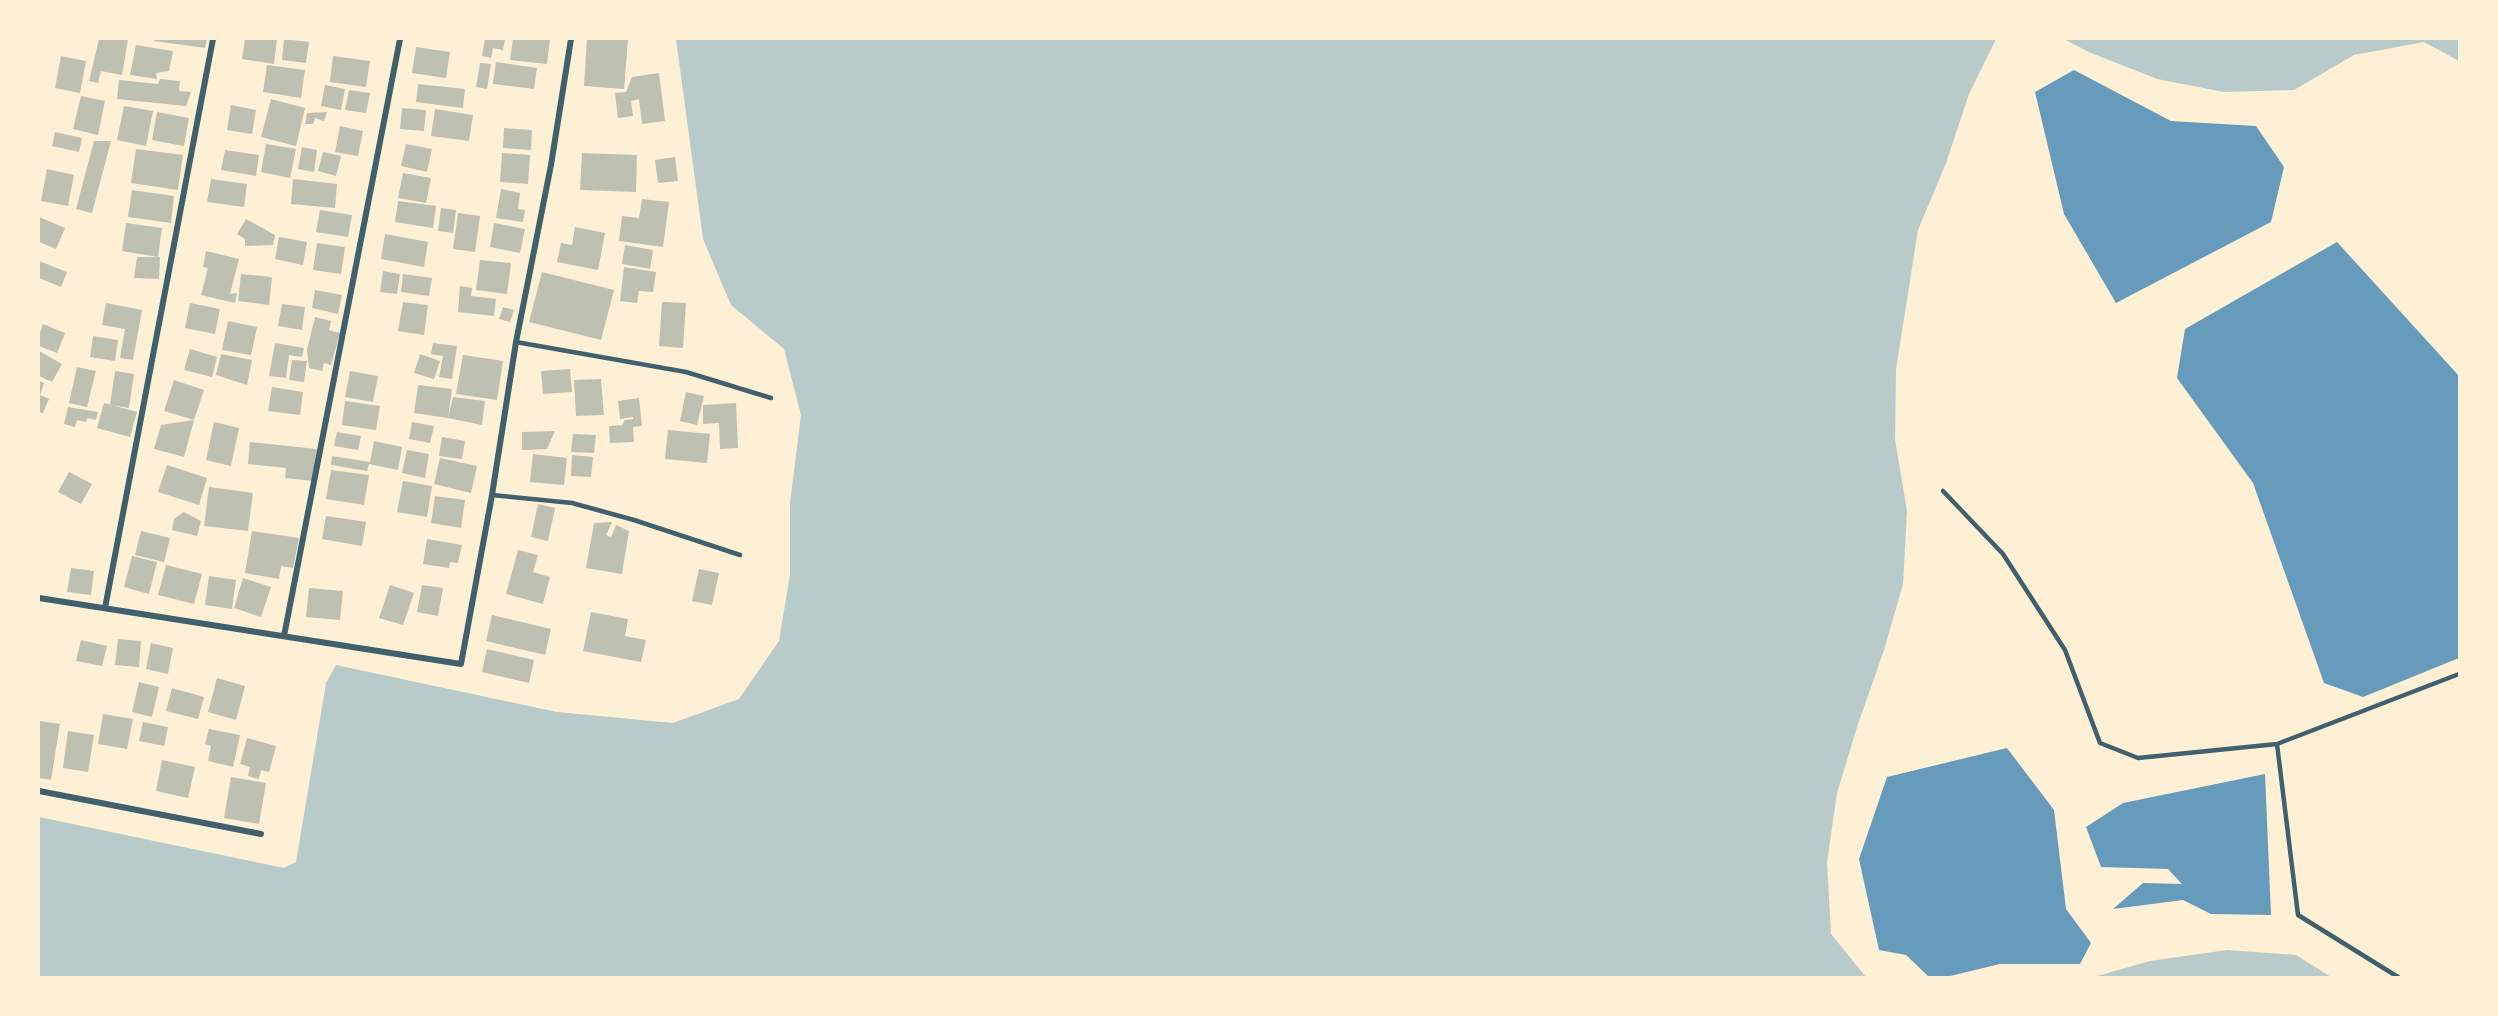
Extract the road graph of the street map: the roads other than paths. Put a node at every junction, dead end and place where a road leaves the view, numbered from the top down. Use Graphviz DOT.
graph roads {
  1 [pos="213,39"];
  2 [pos="400,39"];
  3 [pos="571,39"];
  4 [pos="516,342"];
  5 [pos="771,398"];
  6 [pos="1943,491"];
  7 [pos="492,495"];
  8 [pos="740,555"];
  9 [pos="39,598"];
  10 [pos="105,608"];
  11 [pos="284,636"];
  12 [pos="2459,674"];
  13 [pos="2277,744"];
  14 [pos="39,791"];
  15 [pos="261,834"];
  16 [pos="2398,977"];
  1 -- 10 [label="street"];
  2 -- 11 [label="street"];
  3 -- 4 [label="street"];
  4 -- 5 [label="lane"];
  4 -- 7 [label="street"];
  6 -- 13 [label="lane"];
  7 -- 8 [label="lane"];
  7 -- 11 [label="street"];
  9 -- 10 [label="street"];
  10 -- 11 [label="street"];
  12 -- 13 [label="lane"];
  13 -- 16 [label="lane"];
  14 -- 15 [label="street"];
}
